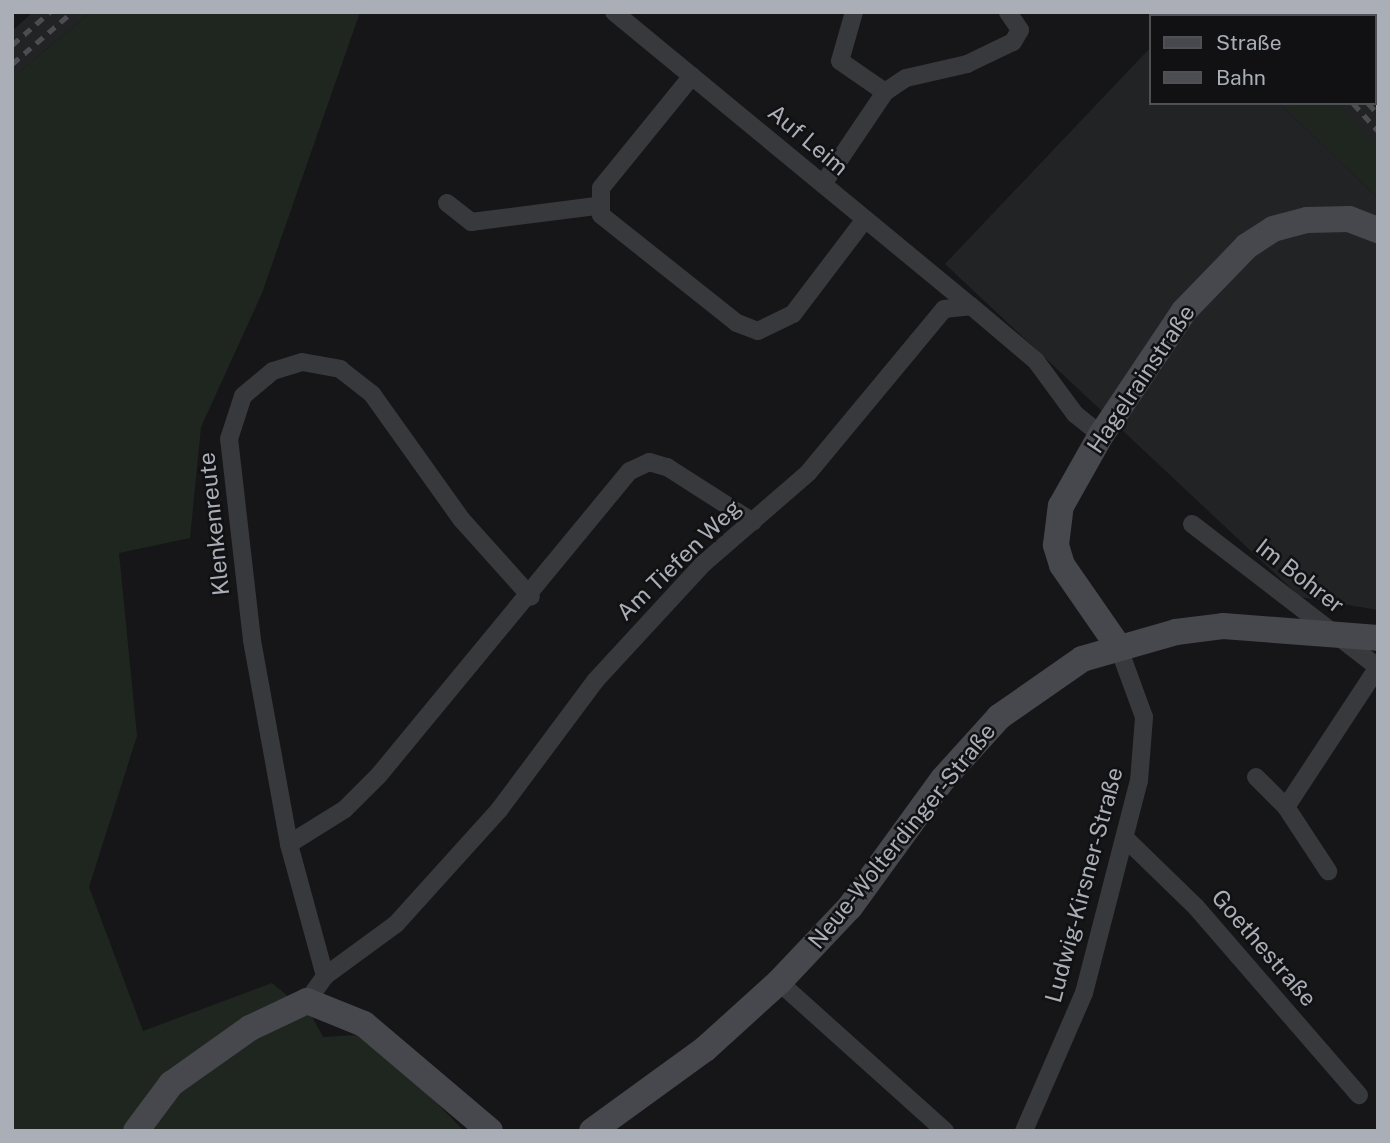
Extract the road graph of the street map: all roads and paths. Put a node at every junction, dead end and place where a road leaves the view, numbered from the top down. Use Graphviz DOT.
graph roads {
  1 [pos="614,12"];
  2 [pos="854,12"];
  3 [pos="1008,12"];
  4 [pos="692,76"];
  5 [pos="885,92"];
  6 [pos="823,184"];
  7 [pos="447,203"];
  8 [pos="596,206"];
  9 [pos="865,219"];
  10 [pos="1378,230"];
  11 [pos="971,306"];
  12 [pos="1101,435"];
  13 [pos="753,522"];
  14 [pos="1192,524"];
  15 [pos="531,597"];
  16 [pos="1378,638"];
  17 [pos="1118,646"];
  18 [pos="1378,667"];
  19 [pos="1256,777"];
  20 [pos="1286,807"];
  21 [pos="1126,839"];
  22 [pos="289,844"];
  23 [pos="1328,871"];
  24 [pos="326,976"];
  25 [pos="779,982"];
  26 [pos="307,1001"];
  27 [pos="1359,1095"];
  28 [pos="136,1131"];
  29 [pos="490,1131"];
  30 [pos="592,1131"];
  31 [pos="945,1131"];
  32 [pos="1024,1131"];
  1 -- 4 [label="street, Auf Leim"];
  2 -- 5 [label="street"];
  3 -- 5 [label="street"];
  4 -- 6 [label="street, Auf Leim"];
  4 -- 8 [label="street"];
  5 -- 6 [label="street"];
  6 -- 9 [label="street, Auf Leim"];
  7 -- 8 [label="street"];
  8 -- 9 [label="street"];
  9 -- 11 [label="street, Auf Leim"];
  10 -- 12 [label="main road, Hagelrainstraße"];
  11 -- 12 [label="street"];
  11 -- 13 [label="street, Am Tiefen Weg"];
  12 -- 17 [label="main road, Hagelrainstraße"];
  13 -- 15 [label="street"];
  13 -- 24 [label="street, Am Tiefen Weg"];
  14 -- 18 [label="street, Im Bohrer"];
  15 -- 22 [label="street"];
  15 -- 22 [label="street, Klenkenreute"];
  16 -- 17 [label="main road, Neue-Wolterdinger-Straße, bridge"];
  17 -- 21 [label="street, Ludwig-Kirsner-Straße"];
  17 -- 25 [label="main road, Neue-Wolterdinger-Straße"];
  18 -- 20 [label="street"];
  19 -- 20 [label="street"];
  20 -- 23 [label="street"];
  21 -- 27 [label="street, Goethestraße"];
  21 -- 32 [label="street, Ludwig-Kirsner-Straße"];
  22 -- 24 [label="street, Klenkenreute"];
  24 -- 26 [label="street, Am Tiefen Weg"];
  25 -- 30 [label="main road, Neue-Wolterdinger-Straße"];
  25 -- 31 [label="street"];
  26 -- 28 [label="main road"];
  26 -- 29 [label="main road"];
}
